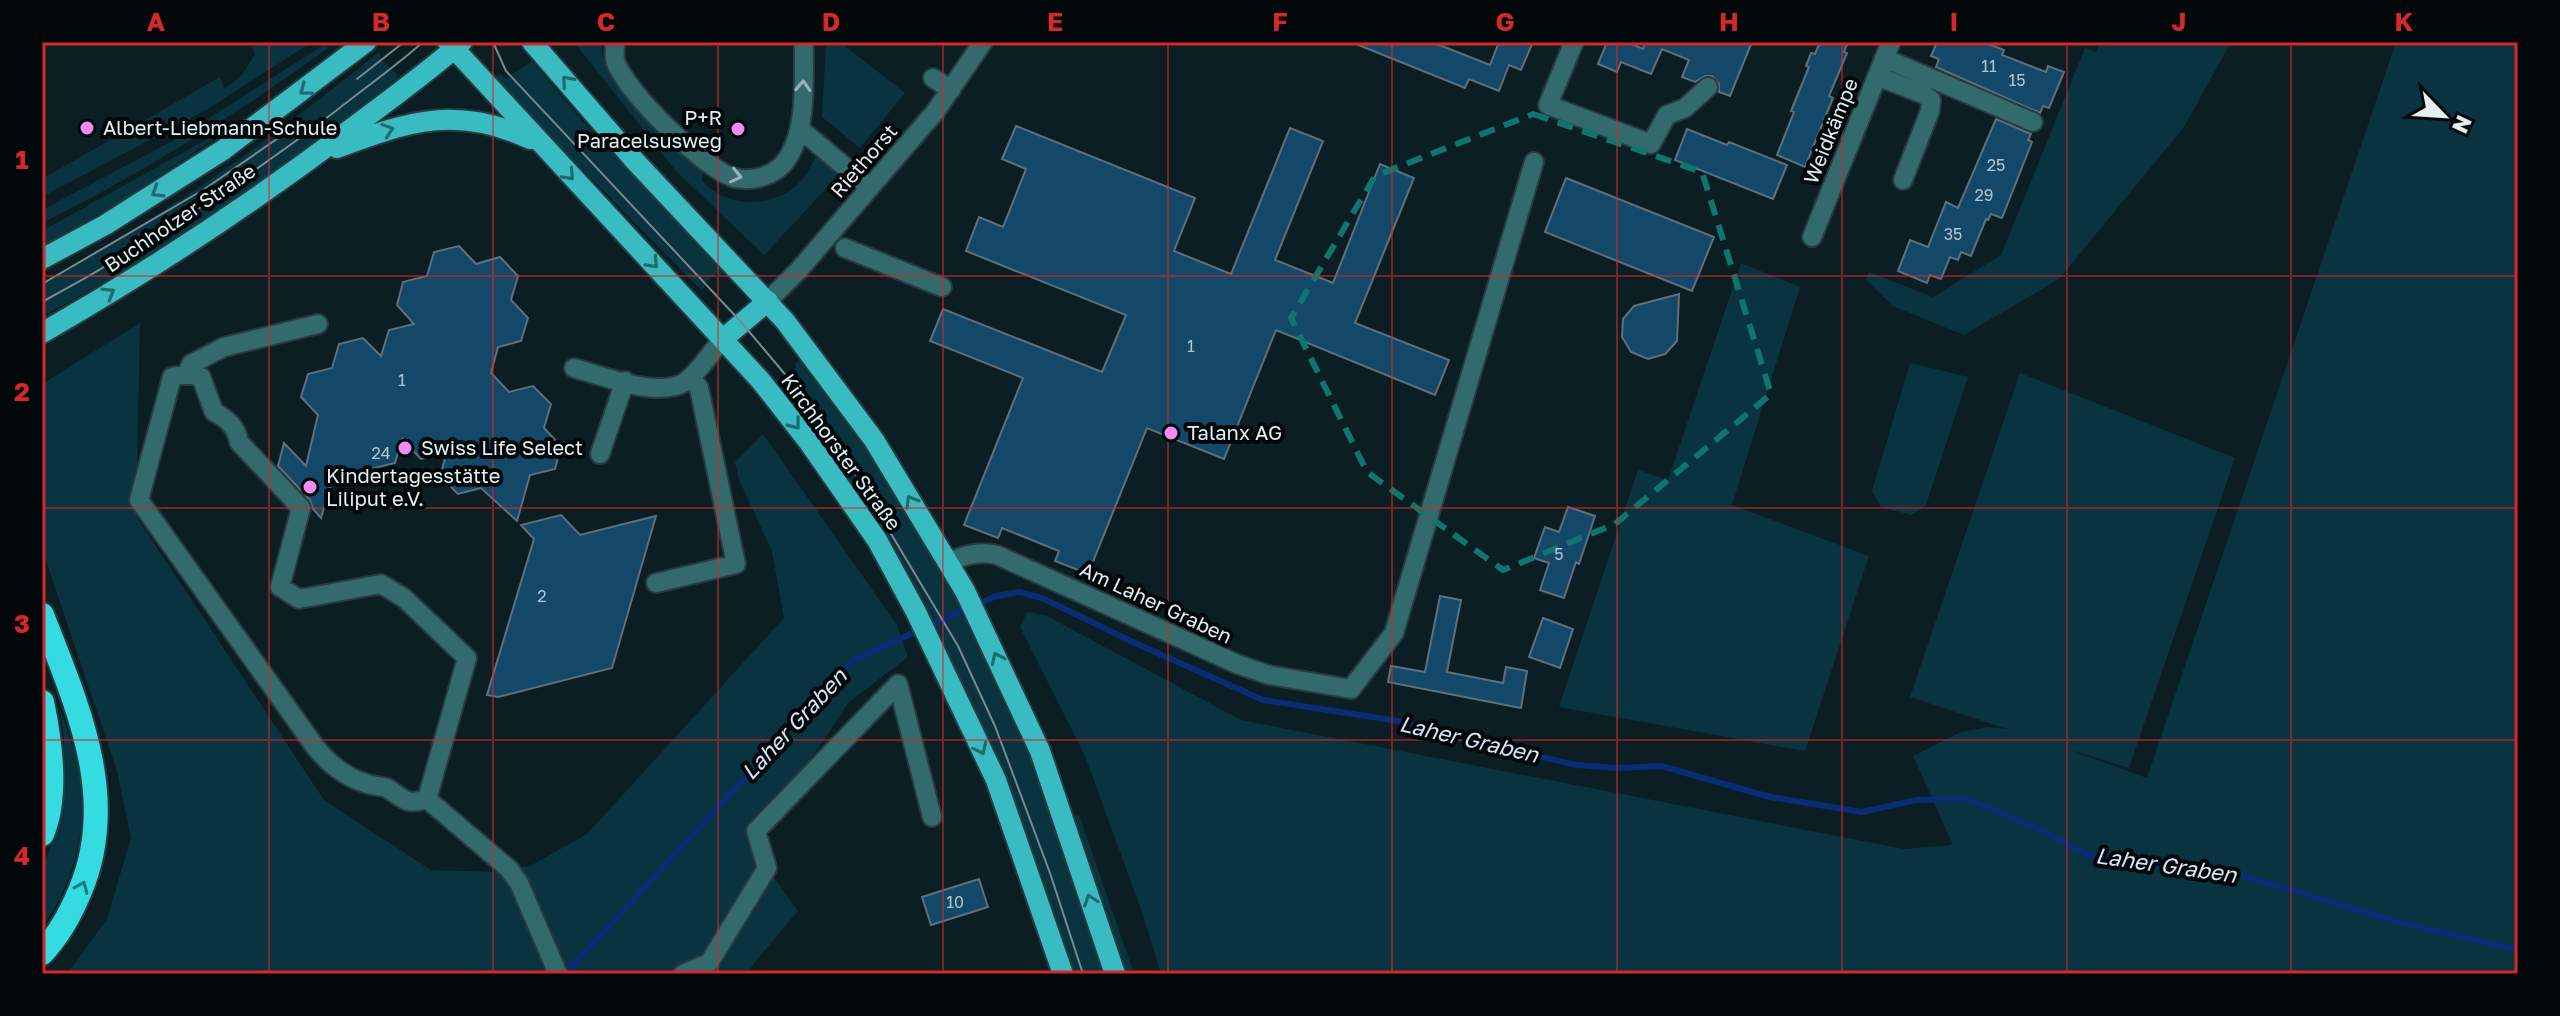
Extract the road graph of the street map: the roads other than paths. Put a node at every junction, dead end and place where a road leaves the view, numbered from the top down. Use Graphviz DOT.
graph roads {
  1 [pos="366,42"];
  2 [pos="532,42"];
  3 [pos="615,42"];
  4 [pos="804,42"];
  5 [pos="983,42"];
  6 [pos="1574,42"];
  7 [pos="455,44"];
  8 [pos="1888,50"];
  9 [pos="1877,76"];
  10 [pos="933,78"];
  11 [pos="1708,87"];
  12 [pos="951,90"];
  13 [pos="2033,122"];
  14 [pos="800,129"];
  15 [pos="539,143"];
  16 [pos="315,156"];
  17 [pos="1534,162"];
  18 [pos="1903,180"];
  19 [pos="870,188"];
  20 [pos="1812,237"];
  21 [pos="845,248"];
  22 [pos="42,259"];
  23 [pos="942,287"];
  24 [pos="768,301"];
  25 [pos="318,324"];
  26 [pos="42,333"];
  27 [pos="723,339"];
  28 [pos="574,368"];
  29 [pos="187,374"];
  30 [pos="691,377"];
  31 [pos="625,381"];
  32 [pos="600,454"];
  33 [pos="947,562"];
  34 [pos="656,583"];
  35 [pos="42,615"];
  36 [pos="42,702"];
  37 [pos="427,799"];
  38 [pos="932,817"];
  39 [pos="42,834"];
  40 [pos="42,953"];
  41 [pos="555,967"];
  42 [pos="683,974"];
  43 [pos="1063,974"];
  44 [pos="1115,974"];
  1 -- 22 [label="main road, Buchholzer Straße, one-way"];
  24 -- 2 [label="main road, Kirchhorster Straße, one-way"];
  3 -- 14 [label="street, one-way"];
  14 -- 4 [label="street, one-way"];
  5 -- 12 [label="street, Riethorst"];
  6 -- 11 [label="street"];
  7 -- 15 [label="main road, Kirchhorster Straße"];
  7 -- 16 [label="main road, Buchholzer Straße"];
  8 -- 9 [label="street, Weidkämpe"];
  8 -- 13 [label="street"];
  9 -- 18 [label="street"];
  9 -- 20 [label="street, Weidkämpe"];
  10 -- 12 [label="street"];
  12 -- 19 [label="street, Riethorst"];
  14 -- 19 [label="street"];
  16 -- 15 [label="main road, one-way"];
  15 -- 27 [label="main road, Kirchhorster Straße, one-way"];
  26 -- 16 [label="main road, Buchholzer Straße, one-way"];
  17 -- 33 [label="street, Am Laher Graben"];
  19 -- 24 [label="street, Riethorst"];
  21 -- 23 [label="street"];
  24 -- 27 [label="main road"];
  33 -- 24 [label="main road, Kirchhorster Straße, one-way"];
  25 -- 29 [label="street"];
  27 -- 30 [label="street"];
  27 -- 43 [label="main road, Kirchhorster Straße, one-way"];
  28 -- 31 [label="street"];
  29 -- 37 [label="street"];
  29 -- 37 [label="street"];
  30 -- 31 [label="street"];
  30 -- 34 [label="street"];
  31 -- 32 [label="street"];
  44 -- 33 [label="main road, Kirchhorster Straße, one-way"];
  40 -- 35 [label="highway, one-way"];
  36 -- 39 [label="highway"];
  37 -- 41 [label="street"];
  38 -- 42 [label="street"];
}
